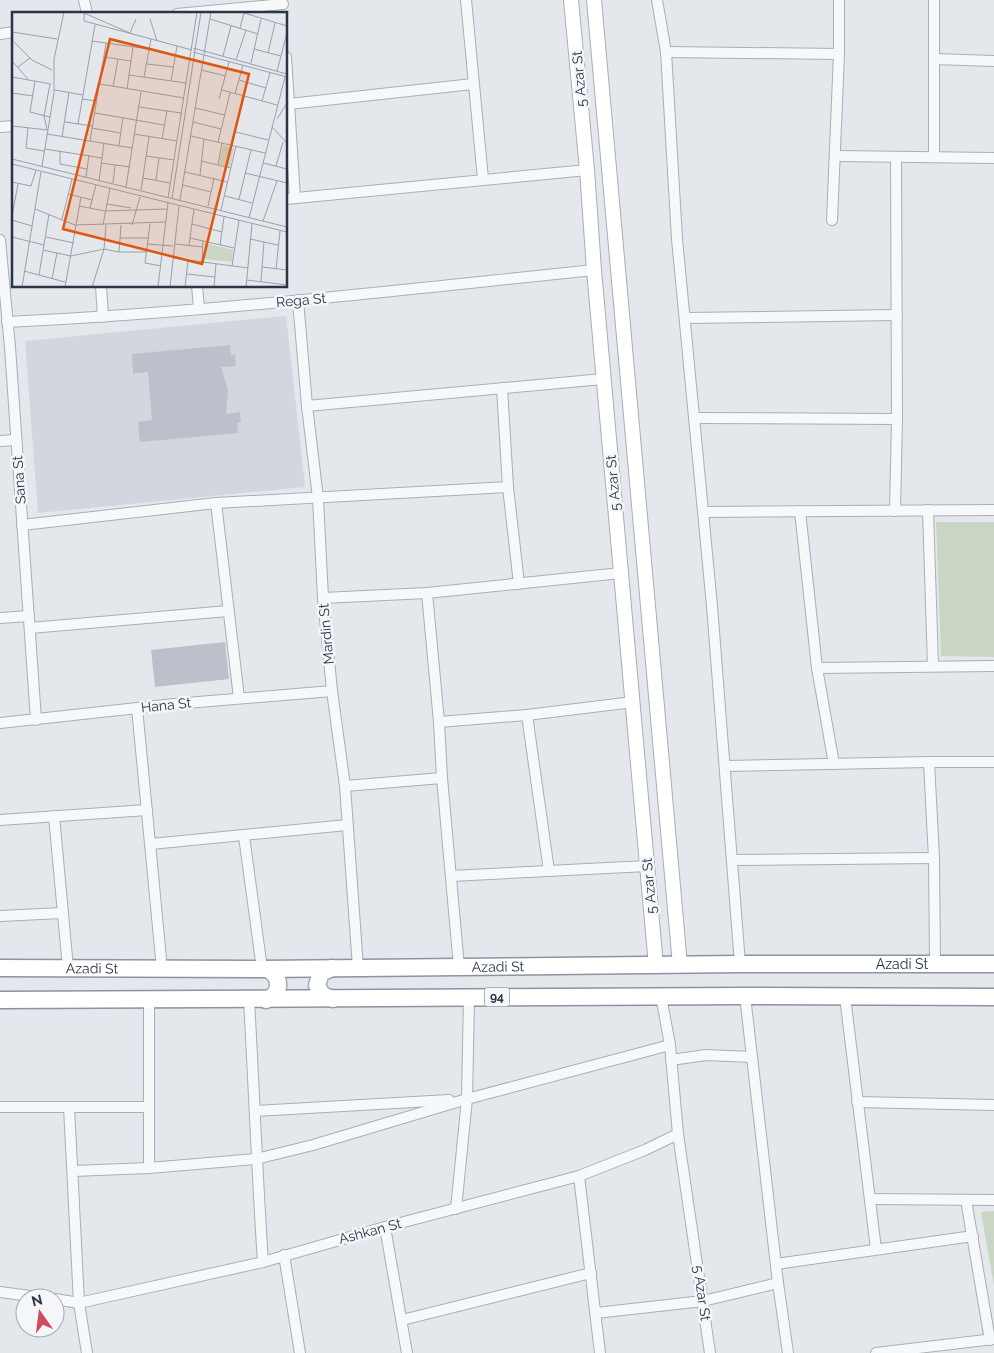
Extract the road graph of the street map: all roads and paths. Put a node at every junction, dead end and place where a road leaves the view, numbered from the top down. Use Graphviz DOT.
graph roads {
  1 [pos="466,0"];
  2 [pos="571,0"];
  3 [pos="594,0"];
  4 [pos="657,0"];
  5 [pos="840,0"];
  6 [pos="934,0"];
  7 [pos="283,6"];
  8 [pos="204,12"];
  9 [pos="666,52"];
  10 [pos="839,54"];
  11 [pos="934,59"];
  12 [pos="994,61"];
  13 [pos="473,84"];
  14 [pos="288,88"];
  15 [pos="289,104"];
  16 [pos="835,156"];
  17 [pos="896,157"];
  18 [pos="934,158"];
  19 [pos="994,158"];
  20 [pos="587,170"];
  21 [pos="483,179"];
  22 [pos="290,198"];
  23 [pos="832,220"];
  24 [pos="0,240"];
  25 [pos="594,270"];
  26 [pos="101,288"];
  27 [pos="196,288"];
  28 [pos="298,300"];
  29 [pos="198,308"];
  30 [pos="897,315"];
  31 [pos="103,317"];
  32 [pos="685,318"];
  33 [pos="7,322"];
  34 [pos="603,379"];
  35 [pos="502,388"];
  36 [pos="307,406"];
  37 [pos="694,418"];
  38 [pos="897,419"];
  39 [pos="16,440"];
  40 [pos="0,441"];
  41 [pos="508,487"];
  42 [pos="318,498"];
  43 [pos="216,503"];
  44 [pos="639,510"];
  45 [pos="928,510"];
  46 [pos="994,510"];
  47 [pos="615,511"];
  48 [pos="800,511"];
  49 [pos="895,511"];
  50 [pos="704,512"];
  51 [pos="22,524"];
  52 [pos="621,573"];
  53 [pos="519,584"];
  54 [pos="427,593"];
  55 [pos="323,598"];
  56 [pos="228,611"];
  57 [pos="29,616"];
  58 [pos="0,618"];
  59 [pos="30,628"];
  60 [pos="933,666"];
  61 [pos="994,666"];
  62 [pos="817,668"];
  63 [pos="332,691"];
  64 [pos="239,698"];
  65 [pos="632,702"];
  66 [pos="137,708"];
  67 [pos="526,715"];
  68 [pos="36,720"];
  69 [pos="439,722"];
  70 [pos="0,723"];
  71 [pos="929,762"];
  72 [pos="994,762"];
  73 [pos="834,764"];
  74 [pos="726,766"];
  75 [pos="442,778"];
  76 [pos="344,786"];
  77 [pos="147,810"];
  78 [pos="54,816"];
  79 [pos="0,820"];
  80 [pos="347,825"];
  81 [pos="244,836"];
  82 [pos="151,844"];
  83 [pos="934,858"];
  84 [pos="732,860"];
  85 [pos="647,866"];
  86 [pos="549,871"];
  87 [pos="451,876"];
  88 [pos="62,913"];
  89 [pos="0,916"];
  90 [pos="935,963"];
  91 [pos="740,964"];
  92 [pos="994,964"];
  93 [pos="680,965"];
  94 [pos="656,966"];
  95 [pos="0,968"];
  96 [pos="68,968"];
  97 [pos="332,968"];
  98 [pos="358,968"];
  99 [pos="459,968"];
  100 [pos="162,969"];
  101 [pos="264,969"];
  102 [pos="660,996"];
  103 [pos="745,996"];
  104 [pos="845,996"];
  105 [pos="994,996"];
  106 [pos="469,997"];
  107 [pos="333,999"];
  108 [pos="0,1000"];
  109 [pos="148,1000"];
  110 [pos="249,1000"];
  111 [pos="266,1000"];
  112 [pos="670,1045"];
  113 [pos="752,1057"];
  114 [pos="671,1060"];
  115 [pos="467,1099"];
  116 [pos="857,1102"];
  117 [pos="994,1105"];
  118 [pos="148,1106"];
  119 [pos="0,1107"];
  120 [pos="69,1107"];
  121 [pos="255,1111"];
  122 [pos="678,1134"];
  123 [pos="256,1159"];
  124 [pos="149,1168"];
  125 [pos="72,1171"];
  126 [pos="579,1176"];
  127 [pos="870,1199"];
  128 [pos="966,1200"];
  129 [pos="994,1200"];
  130 [pos="456,1209"];
  131 [pos="385,1227"];
  132 [pos="973,1236"];
  133 [pos="876,1249"];
  134 [pos="284,1255"];
  135 [pos="263,1262"];
  136 [pos="776,1264"];
  137 [pos="591,1272"];
  138 [pos="778,1283"];
  139 [pos="0,1292"];
  140 [pos="15,1294"];
  141 [pos="65,1301"];
  142 [pos="703,1301"];
  143 [pos="79,1303"];
  144 [pos="596,1313"];
  145 [pos="402,1320"];
  146 [pos="992,1340"];
  147 [pos="895,1352"];
  148 [pos="86,1353"];
  149 [pos="300,1353"];
  150 [pos="407,1353"];
  151 [pos="600,1353"];
  152 [pos="710,1353"];
  153 [pos="788,1353"];
  154 [pos="876,1353"];
  1 -- 13 [label="street"];
  2 -- 20 [label="main road, 5 Azar St"];
  3 -- 44 [label="main road, 5 Azar St"];
  4 -- 9 [label="street"];
  5 -- 10 [label="street"];
  6 -- 11 [label="street"];
  7 -- 8 [label="street"];
  9 -- 10 [label="street"];
  9 -- 32 [label="street"];
  10 -- 16 [label="street"];
  11 -- 12 [label="street"];
  11 -- 18 [label="street"];
  13 -- 15 [label="street"];
  13 -- 21 [label="street"];
  14 -- 15 [label="street"];
  15 -- 22 [label="street"];
  16 -- 17 [label="street"];
  16 -- 23 [label="street"];
  17 -- 18 [label="street"];
  17 -- 30 [label="street"];
  18 -- 19 [label="street"];
  20 -- 21 [label="street"];
  20 -- 25 [label="main road, 5 Azar St"];
  21 -- 22 [label="street"];
  24 -- 33 [label="street, Sana St"];
  25 -- 28 [label="street, Rega St"];
  25 -- 34 [label="main road, 5 Azar St"];
  26 -- 31 [label="street"];
  27 -- 29 [label="street"];
  28 -- 29 [label="street, Rega St"];
  28 -- 36 [label="street, Mardin St"];
  29 -- 31 [label="street, Rega St"];
  30 -- 32 [label="street"];
  30 -- 38 [label="street"];
  31 -- 33 [label="street, Rega St"];
  32 -- 37 [label="street"];
  33 -- 39 [label="street, Sana St"];
  34 -- 35 [label="street"];
  34 -- 47 [label="main road, 5 Azar St"];
  35 -- 36 [label="street"];
  35 -- 41 [label="street"];
  36 -- 42 [label="street, Mardin St"];
  37 -- 38 [label="street"];
  37 -- 50 [label="street"];
  38 -- 49 [label="street"];
  39 -- 40 [label="street"];
  39 -- 51 [label="street, Sana St"];
  41 -- 42 [label="street"];
  41 -- 53 [label="street"];
  42 -- 43 [label="street"];
  42 -- 55 [label="street, Mardin St"];
  43 -- 51 [label="street"];
  43 -- 56 [label="street"];
  44 -- 47 [label="main road"];
  44 -- 93 [label="main road, 5 Azar St"];
  45 -- 46 [label="street"];
  45 -- 49 [label="street"];
  45 -- 60 [label="street"];
  47 -- 52 [label="main road, 5 Azar St"];
  48 -- 49 [label="street"];
  48 -- 50 [label="street"];
  48 -- 62 [label="street"];
  50 -- 74 [label="street"];
  51 -- 57 [label="street, Sana St"];
  52 -- 53 [label="street"];
  52 -- 65 [label="main road, 5 Azar St"];
  53 -- 54 [label="street"];
  54 -- 55 [label="street"];
  54 -- 69 [label="street"];
  55 -- 63 [label="street, Mardin St"];
  56 -- 59 [label="street"];
  56 -- 64 [label="street"];
  57 -- 58 [label="street"];
  57 -- 59 [label="street, Sana St"];
  59 -- 68 [label="street, Sana St"];
  60 -- 61 [label="street"];
  60 -- 62 [label="street"];
  62 -- 73 [label="street"];
  63 -- 64 [label="street, Hana St"];
  63 -- 76 [label="street, Mardin St"];
  64 -- 66 [label="street, Hana St"];
  65 -- 67 [label="street"];
  65 -- 85 [label="main road, 5 Azar St"];
  66 -- 68 [label="street, Hana St"];
  66 -- 77 [label="street"];
  67 -- 69 [label="street"];
  67 -- 86 [label="street"];
  68 -- 70 [label="street, Hana St"];
  69 -- 75 [label="street"];
  71 -- 72 [label="street"];
  71 -- 73 [label="street"];
  71 -- 83 [label="street"];
  73 -- 74 [label="street"];
  74 -- 84 [label="street"];
  75 -- 76 [label="street"];
  75 -- 87 [label="street"];
  76 -- 80 [label="street, Mardin St"];
  77 -- 78 [label="street"];
  77 -- 82 [label="street"];
  78 -- 79 [label="street"];
  78 -- 88 [label="street"];
  80 -- 81 [label="street"];
  80 -- 98 [label="street, Mardin St"];
  81 -- 82 [label="street"];
  81 -- 101 [label="street"];
  82 -- 100 [label="street"];
  83 -- 84 [label="street"];
  83 -- 90 [label="street"];
  84 -- 91 [label="street"];
  85 -- 86 [label="street"];
  85 -- 94 [label="main road, 5 Azar St"];
  86 -- 87 [label="street"];
  87 -- 99 [label="street"];
  88 -- 89 [label="street"];
  88 -- 96 [label="street"];
  90 -- 91 [label="main road, Azadi St"];
  90 -- 92 [label="main road, Azadi St"];
  91 -- 93 [label="main road, Azadi St"];
  93 -- 94 [label="main road, Azadi St"];
  94 -- 99 [label="main road, Azadi St"];
  95 -- 96 [label="main road, Azadi St"];
  96 -- 100 [label="main road, Azadi St"];
  97 -- 98 [label="main road, Azadi St"];
  97 -- 101 [label="main road, Azadi St"];
  97 -- 107 [label="main road"];
  98 -- 99 [label="main road, Azadi St"];
  100 -- 101 [label="main road, Azadi St"];
  101 -- 111 [label="main road"];
  102 -- 103 [label="main road, 94"];
  102 -- 106 [label="main road, 94"];
  102 -- 112 [label="street, 5 Azar St"];
  103 -- 104 [label="main road, 94"];
  103 -- 113 [label="street"];
  104 -- 105 [label="main road, 94"];
  104 -- 116 [label="street"];
  106 -- 107 [label="main road, 94"];
  106 -- 115 [label="street"];
  107 -- 111 [label="main road, 94"];
  108 -- 109 [label="main road, 94"];
  109 -- 110 [label="main road, 94"];
  109 -- 118 [label="street"];
  110 -- 111 [label="main road, 94"];
  110 -- 121 [label="street"];
  112 -- 114 [label="street, 5 Azar St"];
  112 -- 115 [label="street"];
  113 -- 114 [label="street"];
  113 -- 136 [label="street"];
  114 -- 122 [label="street, 5 Azar St"];
  115 -- 121 [label="street"];
  115 -- 123 [label="street"];
  115 -- 130 [label="street"];
  116 -- 117 [label="street"];
  116 -- 127 [label="street"];
  118 -- 120 [label="street"];
  118 -- 124 [label="street"];
  119 -- 120 [label="street"];
  120 -- 125 [label="street"];
  121 -- 123 [label="street"];
  122 -- 126 [label="street, Ashkan St"];
  122 -- 142 [label="street, 5 Azar St"];
  123 -- 124 [label="street"];
  123 -- 135 [label="street"];
  124 -- 125 [label="street"];
  125 -- 143 [label="street"];
  126 -- 130 [label="street, Ashkan St"];
  126 -- 137 [label="street"];
  127 -- 128 [label="street"];
  127 -- 133 [label="street"];
  128 -- 129 [label="street"];
  128 -- 132 [label="street"];
  130 -- 131 [label="street, Ashkan St"];
  131 -- 134 [label="street, Ashkan St"];
  131 -- 145 [label="street"];
  132 -- 133 [label="street"];
  132 -- 146 [label="street"];
  133 -- 136 [label="street"];
  134 -- 135 [label="street, Ashkan St"];
  134 -- 149 [label="street"];
  135 -- 143 [label="street, Ashkan St"];
  136 -- 138 [label="street"];
  137 -- 144 [label="street"];
  137 -- 145 [label="street"];
  138 -- 142 [label="street"];
  138 -- 153 [label="street"];
  139 -- 140 [label="street"];
  141 -- 143 [label="street, Ashkan St"];
  142 -- 144 [label="street"];
  142 -- 152 [label="street, 5 Azar St"];
  143 -- 148 [label="street"];
  144 -- 151 [label="street"];
  145 -- 150 [label="street"];
  146 -- 147 [label="street"];
  147 -- 154 [label="street"];
}
